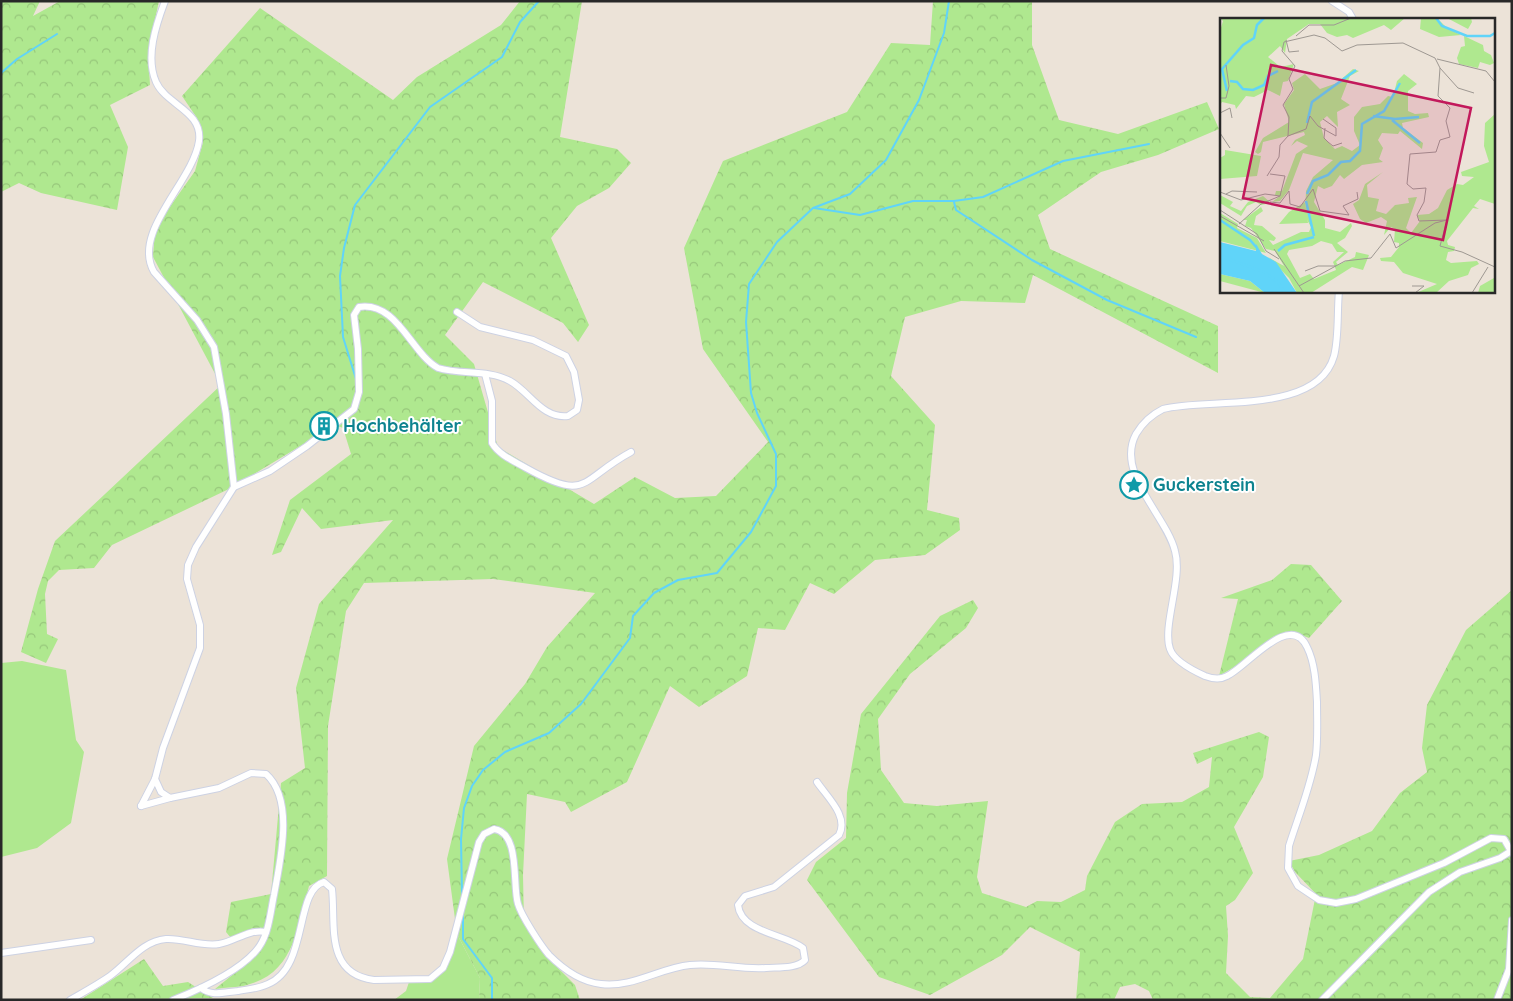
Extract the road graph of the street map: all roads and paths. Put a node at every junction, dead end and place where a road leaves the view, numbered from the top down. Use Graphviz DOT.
graph roads {
  1 [pos="165,1"];
  2 [pos="1332,1"];
  3 [pos="1352,18"];
  4 [pos="1339,292"];
  5 [pos="457,312"];
  6 [pos="485,374"];
  7 [pos="631,452"];
  8 [pos="234,487"];
  9 [pos="155,779"];
  10 [pos="817,782"];
  11 [pos="170,798"];
  12 [pos="1511,852"];
  13 [pos="1512,920"];
  14 [pos="266,932"];
  15 [pos="91,940"];
  16 [pos="1,953"];
  17 [pos="201,988"];
  18 [pos="70,1000"];
  19 [pos="173,1000"];
  20 [pos="1322,1000"];
  21 [pos="1497,1000"];
  1 -- 8 [label="street"];
  2 -- 3 [label="street"];
  4 -- 12 [label="street"];
  5 -- 6 [label="street"];
  6 -- 7 [label="street"];
  6 -- 8 [label="street"];
  8 -- 9 [label="street"];
  9 -- 11 [label="street"];
  9 -- 11 [label="street"];
  10 -- 17 [label="street"];
  11 -- 14 [label="street"];
  12 -- 20 [label="street"];
  13 -- 21 [label="street"];
  14 -- 17 [label="street"];
  14 -- 18 [label="street"];
  15 -- 16 [label="street"];
  17 -- 19 [label="street"];
}
